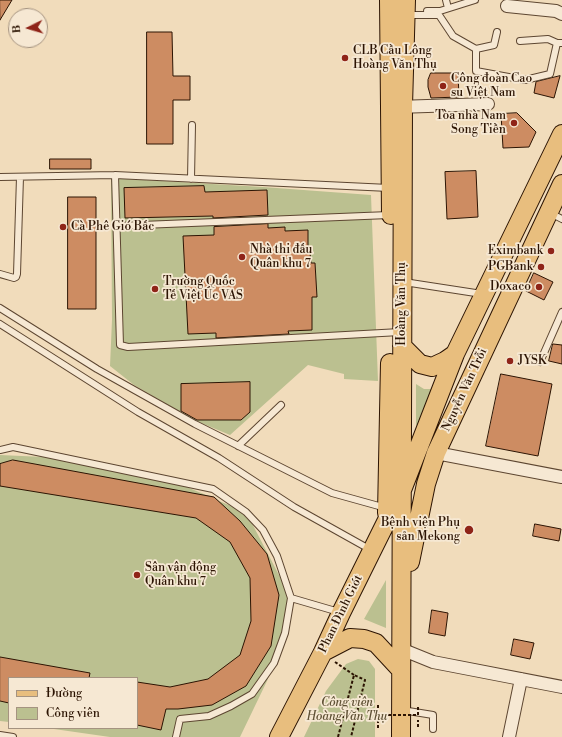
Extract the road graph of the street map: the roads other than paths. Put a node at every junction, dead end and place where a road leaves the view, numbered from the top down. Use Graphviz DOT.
graph roads {
  1 [pos="389,0"];
  2 [pos="446,0"];
  3 [pos="475,0"];
  4 [pos="507,6"];
  5 [pos="448,8"];
  6 [pos="406,9"];
  7 [pos="562,14"];
  8 [pos="497,32"];
  9 [pos="520,41"];
  10 [pos="559,43"];
  11 [pos="476,49"];
  12 [pos="488,104"];
  13 [pos="396,107"];
  14 [pos="192,125"];
  15 [pos="562,134"];
  16 [pos="115,176"];
  17 [pos="20,177"];
  18 [pos="1,178"];
  19 [pos="191,179"];
  20 [pos="562,184"];
  21 [pos="396,189"];
  22 [pos="529,202"];
  23 [pos="397,215"];
  24 [pos="555,216"];
  25 [pos="116,226"];
  26 [pos="0,274"];
  27 [pos="402,282"];
  28 [pos="483,295"];
  29 [pos="0,308"];
  30 [pos="562,312"];
  31 [pos="0,324"];
  32 [pos="398,337"];
  33 [pos="455,354"];
  34 [pos="540,362"];
  35 [pos="281,405"];
  36 [pos="238,446"];
  37 [pos="0,450"];
  38 [pos="436,453"];
  39 [pos="562,477"];
  40 [pos="402,490"];
  41 [pos="387,514"];
  42 [pos="372,551"];
  43 [pos="291,598"];
  44 [pos="401,608"];
  45 [pos="341,613"];
  46 [pos="401,649"];
  47 [pos="323,652"];
  48 [pos="401,670"];
  49 [pos="521,679"];
  50 [pos="562,687"];
  51 [pos="401,710"];
  52 [pos="433,729"];
  53 [pos="0,735"];
  54 [pos="13,737"];
  55 [pos="176,737"];
  56 [pos="279,737"];
  57 [pos="401,737"];
  58 [pos="509,737"];
  1 -- 13 [label="main road, Hoàng Văn Thụ"];
  2 -- 5 [label="lane"];
  3 -- 5 [label="lane"];
  4 -- 7 [label="street"];
  5 -- 6 [label="lane"];
  6 -- 11 [label="lane"];
  6 -- 13 [label="main road, Hoàng Văn Thụ"];
  8 -- 11 [label="lane"];
  9 -- 10 [label="lane"];
  10 -- 11 [label="lane"];
  12 -- 13 [label="street"];
  13 -- 21 [label="main road, Hoàng Văn Thụ"];
  14 -- 19 [label="lane"];
  15 -- 22 [label="main road, Nguyễn Văn Trỗi"];
  16 -- 17 [label="lane"];
  16 -- 19 [label="lane"];
  16 -- 25 [label="lane"];
  17 -- 18 [label="lane"];
  17 -- 26 [label="lane"];
  19 -- 21 [label="lane"];
  20 -- 24 [label="main road, Nguyễn Văn Trỗi"];
  21 -- 23 [label="main road, Hoàng Văn Thụ"];
  22 -- 24 [label="main road"];
  22 -- 28 [label="main road, Nguyễn Văn Trỗi"];
  23 -- 25 [label="lane"];
  23 -- 27 [label="main road, Hoàng Văn Thụ"];
  23 -- 32 [label="main road, Hoàng Văn Thụ"];
  24 -- 38 [label="main road, Nguyễn Văn Trỗi"];
  25 -- 32 [label="lane"];
  27 -- 28 [label="lane"];
  27 -- 32 [label="main road, Hoàng Văn Thụ"];
  28 -- 33 [label="main road, Nguyễn Văn Trỗi"];
  29 -- 36 [label="lane"];
  30 -- 34 [label="lane"];
  31 -- 42 [label="lane"];
  32 -- 33 [label="main road"];
  32 -- 40 [label="main road, Hoàng Văn Thụ"];
  32 -- 41 [label="main road, Hoàng Văn Thụ"];
  33 -- 40 [label="main road, Nguyễn Văn Trỗi"];
  35 -- 36 [label="lane"];
  36 -- 41 [label="lane"];
  37 -- 43 [label="lane"];
  38 -- 39 [label="street"];
  38 -- 44 [label="main road, Nguyễn Văn Trỗi"];
  40 -- 41 [label="main road, Phan Đình Giót"];
  40 -- 44 [label="main road, Hoàng Văn Thụ"];
  41 -- 42 [label="main road, Phan Đình Giót"];
  42 -- 45 [label="main road, Phan Đình Giót"];
  43 -- 45 [label="lane"];
  43 -- 55 [label="lane"];
  44 -- 46 [label="main road"];
  45 -- 47 [label="main road, Phan Đình Giót"];
  46 -- 48 [label="main road"];
  46 -- 49 [label="street"];
  47 -- 48 [label="main road"];
  47 -- 56 [label="main road, Phan Đình Giót"];
  48 -- 51 [label="main road"];
  49 -- 50 [label="street"];
  49 -- 58 [label="street"];
  51 -- 52 [label="lane"];
  51 -- 57 [label="main road"];
  53 -- 54 [label="lane"];
}
